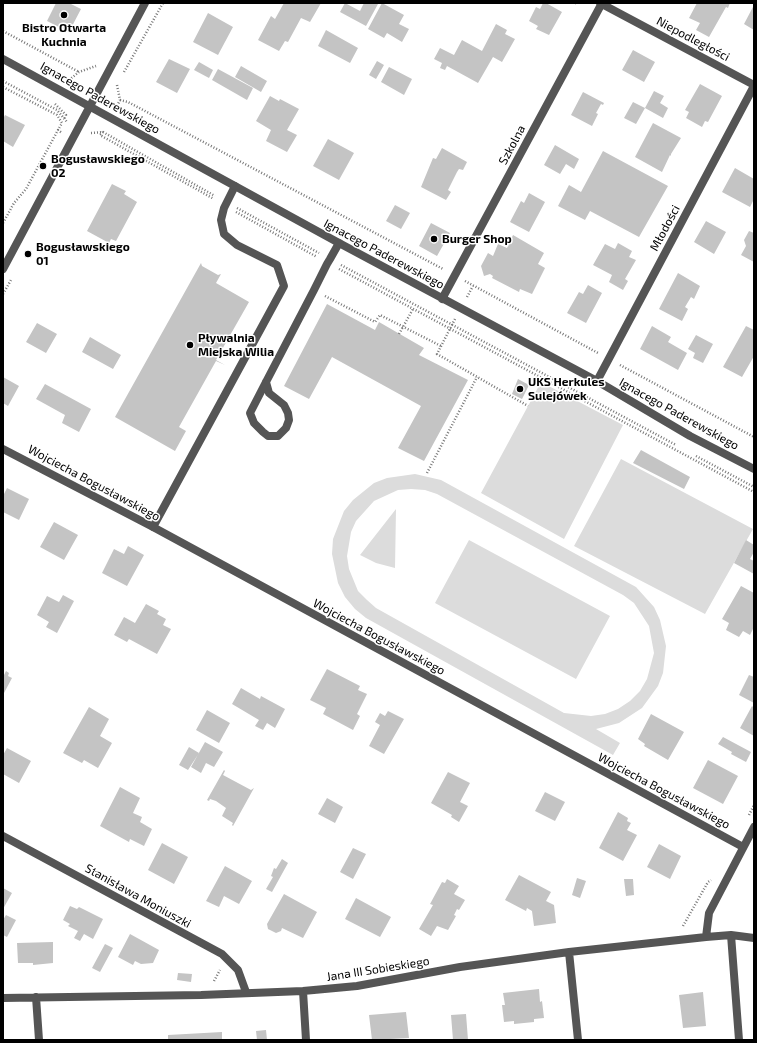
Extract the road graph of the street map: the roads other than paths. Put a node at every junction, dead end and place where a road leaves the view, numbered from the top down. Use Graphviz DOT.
graph roads {
  1 [pos="145,3"];
  2 [pos="601,3"];
  3 [pos="3,59"];
  4 [pos="754,86"];
  5 [pos="89,106"];
  6 [pos="235,186"];
  7 [pos="339,243"];
  8 [pos="3,269"];
  9 [pos="442,299"];
  10 [pos="597,381"];
  11 [pos="266,382"];
  12 [pos="3,449"];
  13 [pos="754,469"];
  14 [pos="153,527"];
  15 [pos="754,827"];
  16 [pos="3,836"];
  17 [pos="743,847"];
  18 [pos="731,935"];
  19 [pos="706,936"];
  20 [pos="754,938"];
  21 [pos="570,952"];
  22 [pos="303,991"];
  23 [pos="246,992"];
  24 [pos="36,997"];
  25 [pos="3,998"];
  26 [pos="39,1040"];
  27 [pos="306,1040"];
  28 [pos="578,1040"];
  29 [pos="739,1040"];
  1 -- 5 [label="street"];
  2 -- 4 [label="street, Niepodległości"];
  2 -- 9 [label="street, Szkolna"];
  3 -- 5 [label="street, Ignacego Paderewskiego"];
  4 -- 10 [label="street, Młodości"];
  5 -- 6 [label="street, Ignacego Paderewskiego"];
  5 -- 8 [label="street"];
  6 -- 7 [label="street, Ignacego Paderewskiego"];
  6 -- 14 [label="street"];
  7 -- 9 [label="street, Ignacego Paderewskiego"];
  7 -- 11 [label="street"];
  9 -- 10 [label="street, Ignacego Paderewskiego"];
  10 -- 13 [label="street, Ignacego Paderewskiego"];
  11 -- 11 [label="street"];
  12 -- 14 [label="street, Wojciecha Bogusławskiego"];
  14 -- 17 [label="street, Wojciecha Bogusławskiego"];
  15 -- 17 [label="street"];
  16 -- 23 [label="street, Stanisława Moniuszki"];
  17 -- 19 [label="street"];
  18 -- 19 [label="street, Jana III Sobieskiego"];
  18 -- 20 [label="street, Jana III Sobieskiego"];
  18 -- 29 [label="street"];
  19 -- 21 [label="street, Jana III Sobieskiego"];
  21 -- 22 [label="street, Jana III Sobieskiego"];
  21 -- 28 [label="street"];
  22 -- 23 [label="street, Jana III Sobieskiego"];
  22 -- 27 [label="street"];
  23 -- 24 [label="street, Jana III Sobieskiego"];
  24 -- 25 [label="street, Jana III Sobieskiego"];
  24 -- 26 [label="street"];
}
